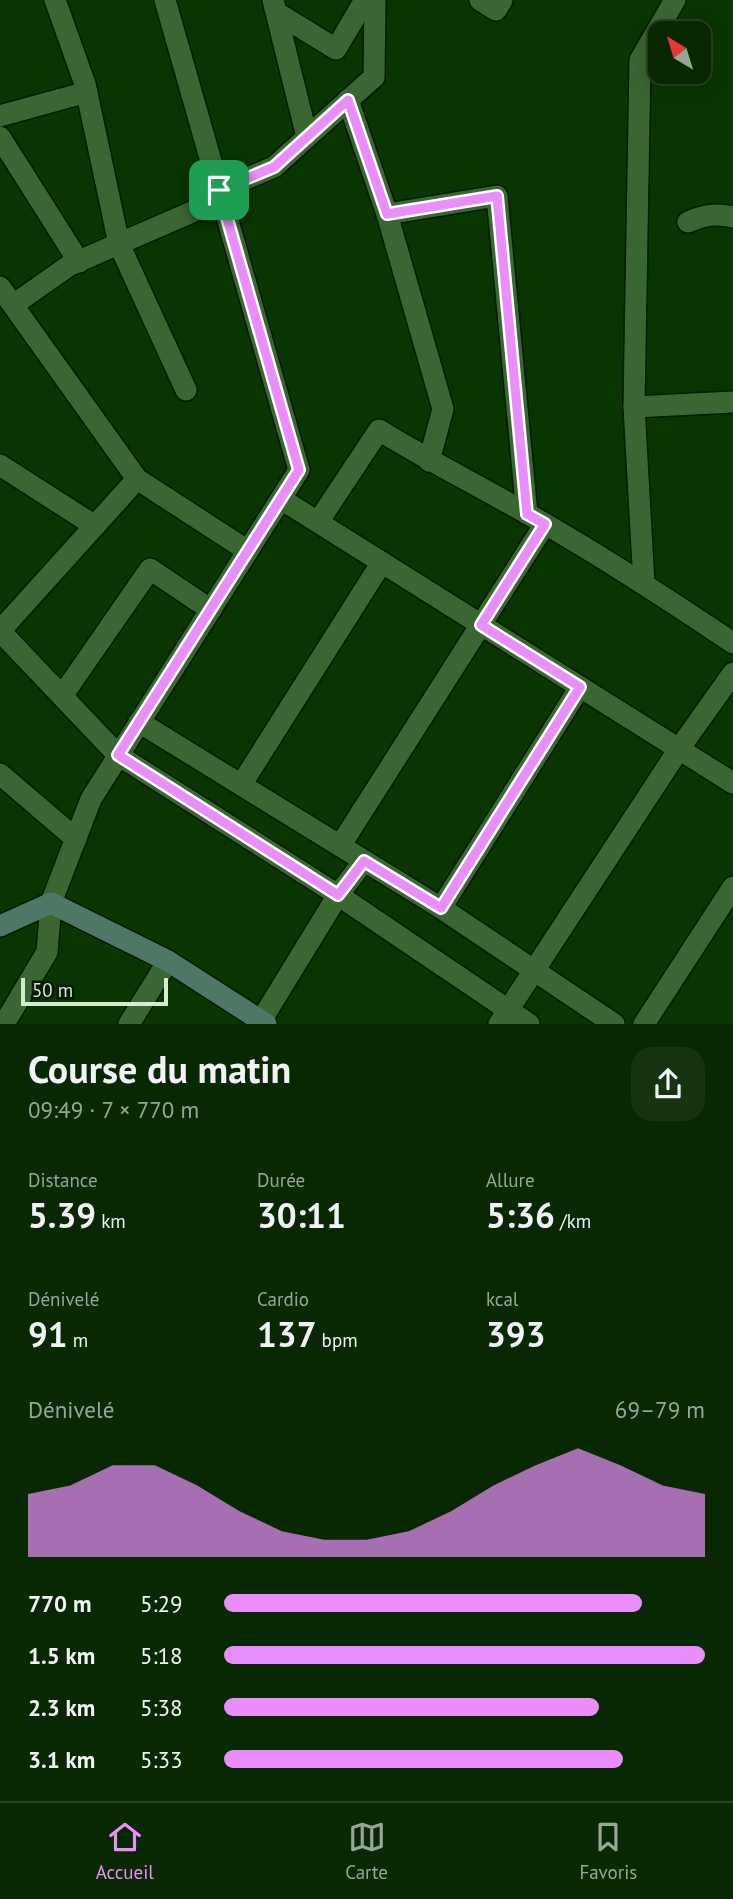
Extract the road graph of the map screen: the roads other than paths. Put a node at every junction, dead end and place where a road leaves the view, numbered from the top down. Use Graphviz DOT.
graph roads {
  1 [pos="55,0"];
  2 [pos="165,0"];
  3 [pos="365,0"];
  4 [pos="372,0"];
  5 [pos="480,0"];
  6 [pos="502,0"];
  7 [pos="675,0"];
  8 [pos="275,7"];
  9 [pos="87,92"];
  10 [pos="348,100"];
  11 [pos="0,116"];
  12 [pos="0,137"];
  13 [pos="307,137"];
  14 [pos="220,194"];
  15 [pos="387,214"];
  16 [pos="733,217"];
  17 [pos="688,222"];
  18 [pos="119,244"];
  19 [pos="79,261"];
  20 [pos="0,287"];
  21 [pos="13,305"];
  22 [pos="186,390"];
  23 [pos="733,402"];
  24 [pos="634,407"];
  25 [pos="429,461"];
  26 [pos="0,465"];
  27 [pos="137,479"];
  28 [pos="281,499"];
  29 [pos="536,519"];
  30 [pos="318,522"];
  31 [pos="95,526"];
  32 [pos="248,551"];
  33 [pos="382,562"];
  34 [pos="644,583"];
  35 [pos="211,610"];
  36 [pos="481,625"];
  37 [pos="0,631"];
  38 [pos="733,643"];
  39 [pos="733,673"];
  40 [pos="580,687"];
  41 [pos="62,696"];
  42 [pos="139,722"];
  43 [pos="679,749"];
  44 [pos="118,755"];
  45 [pos="0,774"];
  46 [pos="733,783"];
  47 [pos="241,785"];
  48 [pos="76,839"];
  49 [pos="340,846"];
  50 [pos="364,861"];
  51 [pos="733,887"];
  52 [pos="338,895"];
  53 [pos="51,903"];
  54 [pos="441,908"];
  55 [pos="0,926"];
  56 [pos="168,961"];
  57 [pos="534,971"];
  58 [pos="504,1017"];
  59 [pos="262,1023"];
  60 [pos="4,1024"];
  61 [pos="129,1024"];
  62 [pos="529,1024"];
  63 [pos="614,1024"];
  64 [pos="644,1024"];
  1 -- 9 [label="street"];
  2 -- 14 [label="street"];
  3 -- 8 [label="street"];
  4 -- 10 [label="street"];
  5 -- 6 [label="street"];
  7 -- 24 [label="street"];
  8 -- 13 [label="street"];
  9 -- 11 [label="street"];
  9 -- 18 [label="street"];
  10 -- 13 [label="street"];
  10 -- 15 [label="street"];
  12 -- 19 [label="street"];
  13 -- 14 [label="street"];
  14 -- 18 [label="street"];
  14 -- 28 [label="street"];
  15 -- 25 [label="street"];
  15 -- 29 [label="street"];
  16 -- 17 [label="street"];
  18 -- 19 [label="street"];
  18 -- 22 [label="street"];
  19 -- 21 [label="street"];
  20 -- 21 [label="street"];
  21 -- 27 [label="street"];
  23 -- 24 [label="street"];
  24 -- 34 [label="street"];
  25 -- 29 [label="street"];
  25 -- 30 [label="street"];
  26 -- 31 [label="street"];
  27 -- 31 [label="street"];
  27 -- 32 [label="street"];
  28 -- 30 [label="street"];
  28 -- 32 [label="street"];
  29 -- 34 [label="street"];
  29 -- 36 [label="street"];
  30 -- 33 [label="street"];
  31 -- 37 [label="street"];
  32 -- 35 [label="street"];
  33 -- 36 [label="street"];
  33 -- 47 [label="street"];
  34 -- 38 [label="street"];
  35 -- 41 [label="street"];
  35 -- 42 [label="street"];
  36 -- 40 [label="street"];
  36 -- 49 [label="street"];
  37 -- 41 [label="street"];
  39 -- 43 [label="street"];
  40 -- 43 [label="street"];
  40 -- 54 [label="street"];
  41 -- 44 [label="street"];
  42 -- 44 [label="street"];
  42 -- 47 [label="street"];
  43 -- 46 [label="street"];
  43 -- 57 [label="street"];
  44 -- 48 [label="street"];
  44 -- 52 [label="street"];
  45 -- 48 [label="street"];
  47 -- 49 [label="street"];
  48 -- 53 [label="street"];
  49 -- 50 [label="street"];
  50 -- 52 [label="street"];
  50 -- 54 [label="street"];
  51 -- 64 [label="street"];
  52 -- 58 [label="street"];
  52 -- 59 [label="street"];
  53 -- 55 [label="street"];
  53 -- 56 [label="street"];
  53 -- 60 [label="street"];
  54 -- 57 [label="street"];
  56 -- 59 [label="street"];
  56 -- 61 [label="street"];
  57 -- 58 [label="street"];
  57 -- 63 [label="street"];
  58 -- 62 [label="street"];
}
